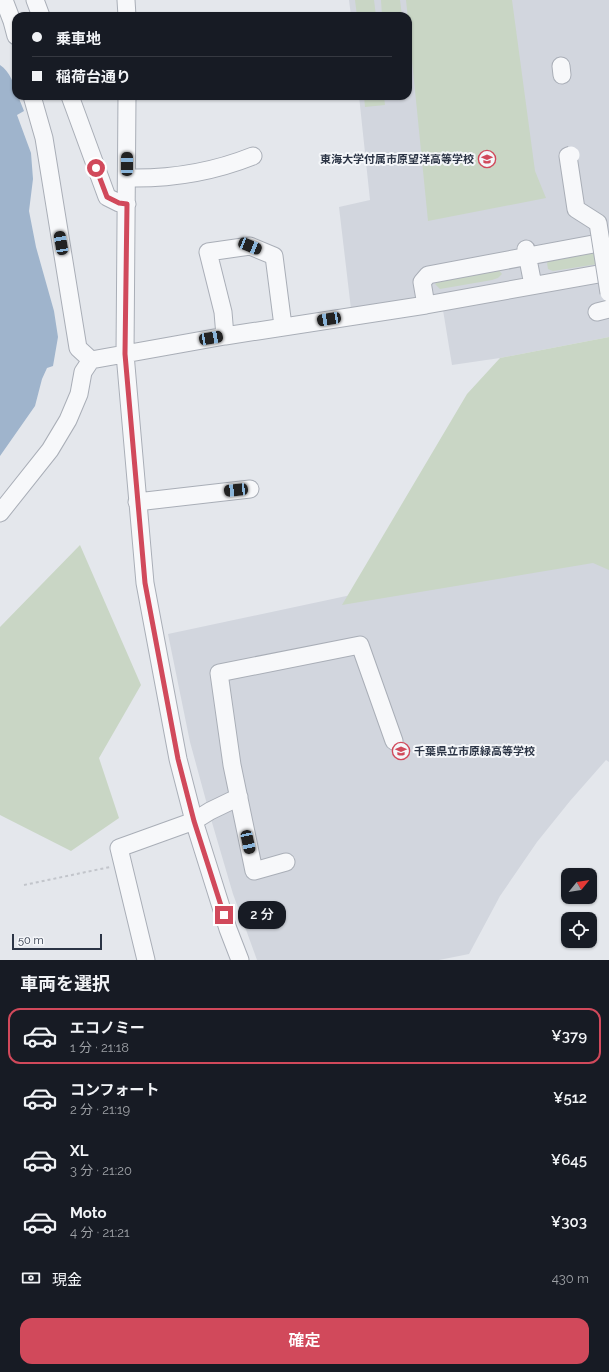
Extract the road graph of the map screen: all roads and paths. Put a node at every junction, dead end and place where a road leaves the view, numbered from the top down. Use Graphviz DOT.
graph roads {
  1 [pos="4,0"];
  2 [pos="14,0"];
  3 [pos="35,0"];
  4 [pos="126,0"];
  5 [pos="14,12"];
  6 [pos="40,12"];
  7 [pos="127,12"];
  8 [pos="12,22"];
  9 [pos="33,100"];
  10 [pos="71,100"];
  11 [pos="127,100"];
  12 [pos="571,155"];
  13 [pos="253,156"];
  14 [pos="127,178"];
  15 [pos="127,204"];
  16 [pos="609,241"];
  17 [pos="526,252"];
  18 [pos="609,272"];
  19 [pos="533,285"];
  20 [pos="609,293"];
  21 [pos="426,305"];
  22 [pos="283,326"];
  23 [pos="225,336"];
  24 [pos="125,354"];
  25 [pos="91,360"];
  26 [pos="250,489"];
  27 [pos="137,502"];
  28 [pos="0,513"];
  29 [pos="394,741"];
  30 [pos="239,797"];
  31 [pos="194,821"];
  32 [pos="286,862"];
  33 [pos="123,865"];
  34 [pos="24,885"];
  35 [pos="146,960"];
  36 [pos="240,960"];
  1 -- 8 [label="street"];
  2 -- 5 [label="street"];
  3 -- 6 [label="street"];
  4 -- 7 [label="street"];
  9 -- 25 [label="street"];
  10 -- 15 [label="street"];
  11 -- 14 [label="street"];
  12 -- 20 [label="street, bridge"];
  13 -- 14 [label="street"];
  14 -- 15 [label="street"];
  15 -- 24 [label="street"];
  16 -- 17 [label="street"];
  17 -- 19 [label="street"];
  17 -- 21 [label="street"];
  18 -- 19 [label="street"];
  19 -- 21 [label="street"];
  21 -- 22 [label="street"];
  22 -- 23 [label="street"];
  22 -- 23 [label="street"];
  23 -- 24 [label="street"];
  24 -- 25 [label="street"];
  24 -- 27 [label="street"];
  25 -- 28 [label="street"];
  26 -- 27 [label="street"];
  27 -- 31 [label="street"];
  29 -- 30 [label="street"];
  30 -- 31 [label="street"];
  30 -- 32 [label="street"];
  31 -- 33 [label="street"];
  31 -- 36 [label="street"];
  33 -- 34 [label="path"];
  33 -- 35 [label="street"];
}
